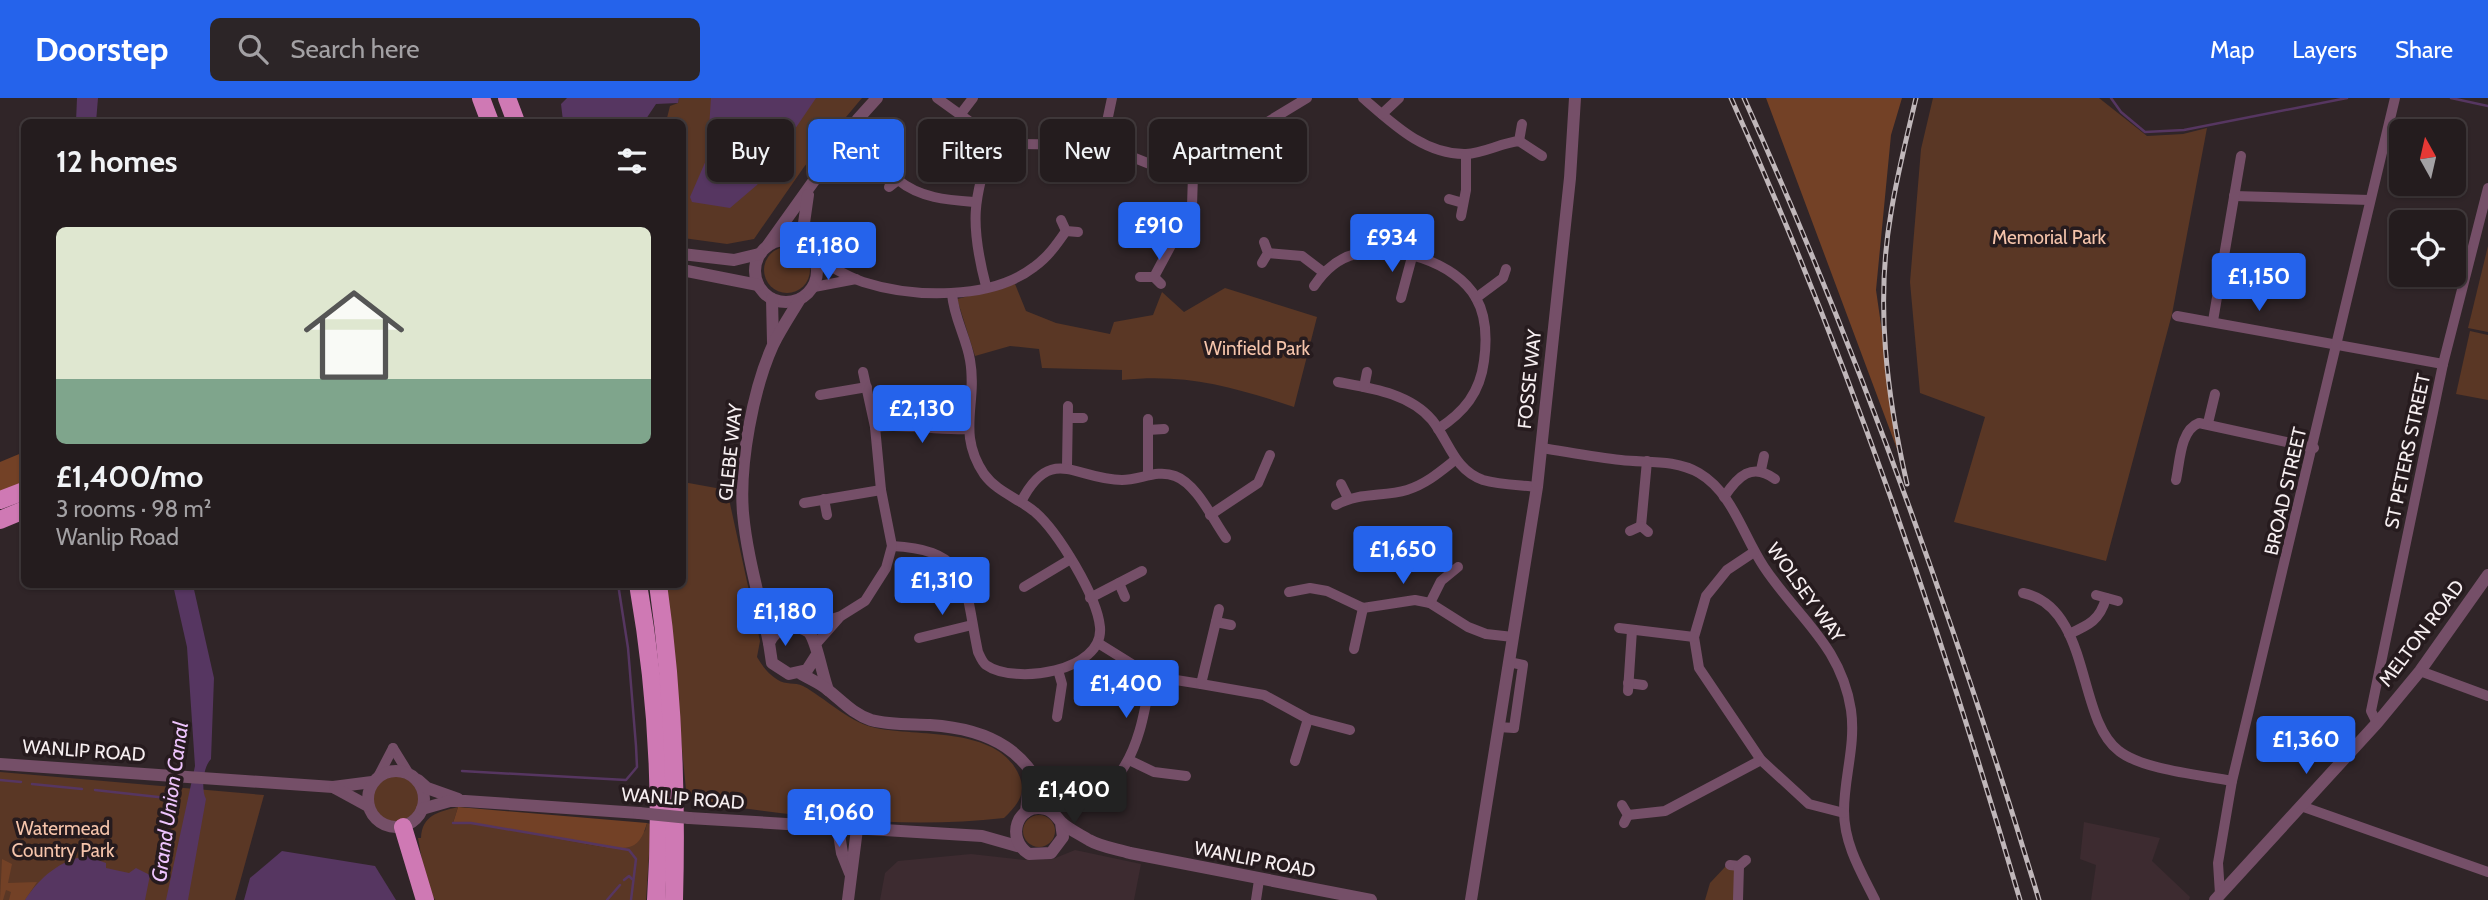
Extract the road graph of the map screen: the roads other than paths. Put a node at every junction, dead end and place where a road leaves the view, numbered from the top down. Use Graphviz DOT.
graph roads {
  1 [pos="471,98"];
  2 [pos="481,98"];
  3 [pos="507,98"];
  4 [pos="877,98"];
  5 [pos="937,98"];
  6 [pos="973,98"];
  7 [pos="1112,98"];
  8 [pos="1363,98"];
  9 [pos="1399,98"];
  10 [pos="1575,98"];
  11 [pos="1304,99"];
  12 [pos="2395,101"];
  13 [pos="1382,114"];
  14 [pos="960,115"];
  15 [pos="477,119"];
  16 [pos="489,119"];
  17 [pos="515,119"];
  18 [pos="966,119"];
  19 [pos="1108,119"];
  20 [pos="1272,119"];
  21 [pos="1522,124"];
  22 [pos="1519,141"];
  23 [pos="1466,154"];
  24 [pos="1542,156"];
  25 [pos="2241,156"];
  26 [pos="894,182"];
  27 [pos="980,182"];
  28 [pos="1193,182"];
  29 [pos="2488,188"];
  30 [pos="809,191"];
  31 [pos="2234,195"];
  32 [pos="1449,199"];
  33 [pos="2370,200"];
  34 [pos="974,202"];
  35 [pos="1463,203"];
  36 [pos="1461,216"];
  37 [pos="1068,228"];
  38 [pos="805,246"];
  39 [pos="763,250"];
  40 [pos="1264,252"];
  41 [pos="686,254"];
  42 [pos="1412,257"];
  43 [pos="815,258"];
  44 [pos="1506,269"];
  45 [pos="686,271"];
  46 [pos="1323,272"];
  47 [pos="1140,277"];
  48 [pos="856,279"];
  49 [pos="758,285"];
  50 [pos="986,286"];
  51 [pos="1314,286"];
  52 [pos="814,287"];
  53 [pos="952,294"];
  54 [pos="1401,298"];
  55 [pos="1476,298"];
  56 [pos="772,299"];
  57 [pos="800,299"];
  58 [pos="2177,316"];
  59 [pos="2213,321"];
  60 [pos="2336,343"];
  61 [pos="773,346"];
  62 [pos="2444,365"];
  63 [pos="863,372"];
  64 [pos="1367,372"];
  65 [pos="1338,382"];
  66 [pos="866,387"];
  67 [pos="1364,387"];
  68 [pos="2215,394"];
  69 [pos="820,396"];
  70 [pos="1083,418"];
  71 [pos="2208,424"];
  72 [pos="875,427"];
  73 [pos="967,429"];
  74 [pos="1164,429"];
  75 [pos="1438,429"];
  76 [pos="1542,448"];
  77 [pos="2314,449"];
  78 [pos="1270,455"];
  79 [pos="1764,456"];
  80 [pos="1455,460"];
  81 [pos="1647,461"];
  82 [pos="1067,466"];
  83 [pos="1267,468"];
  84 [pos="1761,470"];
  85 [pos="1280,471"];
  86 [pos="1148,474"];
  87 [pos="1775,479"];
  88 [pos="2176,480"];
  89 [pos="1341,484"];
  90 [pos="1537,488"];
  91 [pos="881,490"];
  92 [pos="21,492"];
  93 [pos="1724,497"];
  94 [pos="1348,498"];
  95 [pos="824,499"];
  96 [pos="0,500"];
  97 [pos="1021,502"];
  98 [pos="804,503"];
  99 [pos="1336,506"];
  100 [pos="21,511"];
  101 [pos="827,515"];
  102 [pos="1210,515"];
  103 [pos="0,520"];
  104 [pos="1640,529"];
  105 [pos="1226,538"];
  106 [pos="892,546"];
  107 [pos="1754,552"];
  108 [pos="1069,560"];
  109 [pos="1444,561"];
  110 [pos="1142,571"];
  111 [pos="2488,575"];
  112 [pos="1119,583"];
  113 [pos="1024,587"];
  114 [pos="639,588"];
  115 [pos="658,588"];
  116 [pos="1289,592"];
  117 [pos="2023,593"];
  118 [pos="1125,597"];
  119 [pos="1090,598"];
  120 [pos="2118,601"];
  121 [pos="1430,603"];
  122 [pos="761,605"];
  123 [pos="1363,608"];
  124 [pos="1219,609"];
  125 [pos="841,616"];
  126 [pos="1216,622"];
  127 [pos="972,625"];
  128 [pos="1231,625"];
  129 [pos="789,626"];
  130 [pos="803,628"];
  131 [pos="1619,628"];
  132 [pos="1632,630"];
  133 [pos="2069,634"];
  134 [pos="933,635"];
  135 [pos="1513,637"];
  136 [pos="1694,637"];
  137 [pos="919,638"];
  138 [pos="769,643"];
  139 [pos="1098,643"];
  140 [pos="936,647"];
  141 [pos="1354,649"];
  142 [pos="816,650"];
  143 [pos="1058,670"];
  144 [pos="2420,671"];
  145 [pos="800,673"];
  146 [pos="1151,676"];
  147 [pos="1201,684"];
  148 [pos="1643,685"];
  149 [pos="828,690"];
  150 [pos="2488,695"];
  151 [pos="1045,703"];
  152 [pos="1059,704"];
  153 [pos="1057,717"];
  154 [pos="1308,719"];
  155 [pos="2377,723"];
  156 [pos="1350,730"];
  157 [pos="1129,760"];
  158 [pos="1761,760"];
  159 [pos="1180,761"];
  160 [pos="1295,761"];
  161 [pos="0,764"];
  162 [pos="1030,772"];
  163 [pos="1120,772"];
  164 [pos="412,776"];
  165 [pos="376,779"];
  166 [pos="2232,781"];
  167 [pos="333,787"];
  168 [pos="466,801"];
  169 [pos="368,806"];
  170 [pos="2301,806"];
  171 [pos="422,809"];
  172 [pos="1051,811"];
  173 [pos="1026,812"];
  174 [pos="1844,813"];
  175 [pos="1625,814"];
  176 [pos="1061,823"];
  177 [pos="1016,826"];
  178 [pos="403,827"];
  179 [pos="838,828"];
  180 [pos="857,829"];
  181 [pos="982,836"];
  182 [pos="1092,842"];
  183 [pos="1059,845"];
  184 [pos="1021,847"];
  185 [pos="1738,864"];
  186 [pos="2488,872"];
  187 [pos="850,873"];
  188 [pos="1259,880"];
  189 [pos="1474,897"];
  190 [pos="2217,897"];
  191 [pos="425,900"];
  192 [pos="656,900"];
  193 [pos="674,900"];
  194 [pos="848,900"];
  195 [pos="1256,900"];
  196 [pos="1371,900"];
  197 [pos="1738,900"];
  198 [pos="1875,900"];
  1 -- 15 [label="highway"];
  2 -- 16 [label="highway"];
  3 -- 17 [label="highway"];
  4 -- 30 [label="street"];
  5 -- 14 [label="street"];
  6 -- 14 [label="street"];
  7 -- 19 [label="street"];
  8 -- 13 [label="street"];
  9 -- 13 [label="street"];
  10 -- 76 [label="street, FOSSE WAY"];
  11 -- 20 [label="street"];
  12 -- 33 [label="street, BROAD STREET"];
  13 -- 23 [label="street"];
  14 -- 18 [label="street"];
  21 -- 22 [label="street"];
  22 -- 23 [label="street"];
  22 -- 24 [label="street"];
  23 -- 35 [label="street"];
  25 -- 31 [label="street"];
  26 -- 34 [label="street"];
  27 -- 34 [label="street"];
  28 -- 47 [label="street"];
  29 -- 62 [label="street, ST PETERS STREET"];
  30 -- 38 [label="street"];
  30 -- 39 [label="street"];
  31 -- 33 [label="street"];
  31 -- 59 [label="street"];
  32 -- 35 [label="street"];
  33 -- 60 [label="street, BROAD STREET"];
  34 -- 50 [label="street"];
  35 -- 36 [label="street"];
  37 -- 50 [label="street"];
  38 -- 39 [label="street"];
  38 -- 43 [label="street"];
  39 -- 41 [label="street"];
  39 -- 49 [label="street"];
  40 -- 46 [label="street"];
  42 -- 46 [label="street"];
  42 -- 54 [label="street"];
  42 -- 55 [label="street"];
  43 -- 48 [label="street"];
  43 -- 52 [label="street"];
  44 -- 55 [label="street"];
  45 -- 49 [label="street"];
  46 -- 51 [label="street"];
  48 -- 52 [label="street"];
  48 -- 53 [label="street"];
  49 -- 56 [label="street"];
  50 -- 53 [label="street"];
  52 -- 57 [label="street"];
  53 -- 73 [label="street"];
  55 -- 75 [label="street"];
  56 -- 57 [label="street"];
  56 -- 61 [label="street, GLEBE WAY"];
  57 -- 61 [label="street, GLEBE WAY"];
  58 -- 59 [label="street"];
  59 -- 60 [label="street"];
  60 -- 62 [label="street"];
  60 -- 77 [label="street, BROAD STREET"];
  61 -- 122 [label="street, GLEBE WAY"];
  62 -- 155 [label="street, ST PETERS STREET"];
  63 -- 66 [label="street"];
  64 -- 67 [label="street"];
  65 -- 67 [label="street"];
  66 -- 69 [label="street"];
  66 -- 72 [label="street"];
  67 -- 75 [label="street"];
  68 -- 71 [label="street"];
  70 -- 82 [label="street"];
  71 -- 77 [label="street"];
  71 -- 88 [label="street"];
  72 -- 73 [label="street"];
  72 -- 91 [label="street"];
  73 -- 97 [label="street"];
  74 -- 86 [label="street"];
  75 -- 80 [label="street"];
  76 -- 81 [label="street, WOLSEY WAY"];
  76 -- 90 [label="street, FOSSE WAY"];
  77 -- 166 [label="street, BROAD STREET"];
  78 -- 83 [label="street"];
  79 -- 84 [label="street"];
  80 -- 90 [label="street"];
  80 -- 94 [label="street"];
  81 -- 93 [label="street, WOLSEY WAY"];
  81 -- 104 [label="street"];
  82 -- 86 [label="street"];
  82 -- 97 [label="street"];
  83 -- 85 [label="street"];
  83 -- 102 [label="street"];
  84 -- 87 [label="street"];
  84 -- 93 [label="street"];
  86 -- 102 [label="street"];
  89 -- 94 [label="street"];
  90 -- 135 [label="street, FOSSE WAY"];
  91 -- 95 [label="street"];
  91 -- 106 [label="street"];
  92 -- 96 [label="highway"];
  93 -- 107 [label="street, WOLSEY WAY"];
  94 -- 99 [label="street"];
  95 -- 98 [label="street"];
  95 -- 101 [label="street"];
  97 -- 108 [label="street"];
  100 -- 103 [label="highway"];
  102 -- 105 [label="street"];
  106 -- 125 [label="street"];
  106 -- 127 [label="street"];
  107 -- 136 [label="street"];
  107 -- 174 [label="street, WOLSEY WAY"];
  108 -- 113 [label="street"];
  108 -- 119 [label="street"];
  109 -- 121 [label="street"];
  110 -- 112 [label="street"];
  111 -- 144 [label="street, MELTON ROAD"];
  112 -- 118 [label="street"];
  112 -- 119 [label="street"];
  114 -- 192 [label="highway"];
  115 -- 193 [label="highway"];
  116 -- 123 [label="street"];
  117 -- 133 [label="street"];
  119 -- 139 [label="street"];
  120 -- 133 [label="street"];
  121 -- 123 [label="street"];
  121 -- 135 [label="street"];
  122 -- 129 [label="street"];
  122 -- 138 [label="street, GLEBE WAY"];
  123 -- 141 [label="street"];
  124 -- 126 [label="street"];
  125 -- 130 [label="street"];
  125 -- 142 [label="street"];
  126 -- 128 [label="street"];
  126 -- 147 [label="street"];
  127 -- 134 [label="street"];
  127 -- 143 [label="street"];
  129 -- 130 [label="street"];
  129 -- 138 [label="street"];
  130 -- 142 [label="street"];
  131 -- 132 [label="street"];
  132 -- 136 [label="street"];
  132 -- 148 [label="street"];
  133 -- 166 [label="street"];
  134 -- 137 [label="street"];
  134 -- 140 [label="street"];
  135 -- 189 [label="street, FOSSE WAY"];
  136 -- 158 [label="street"];
  138 -- 145 [label="street"];
  139 -- 143 [label="street"];
  139 -- 146 [label="street"];
  142 -- 145 [label="street"];
  142 -- 149 [label="street"];
  143 -- 152 [label="street"];
  144 -- 150 [label="street"];
  144 -- 155 [label="street, MELTON ROAD"];
  145 -- 149 [label="street"];
  146 -- 147 [label="street"];
  146 -- 157 [label="street"];
  147 -- 154 [label="street"];
  149 -- 162 [label="street"];
  151 -- 152 [label="street"];
  152 -- 153 [label="street"];
  154 -- 156 [label="street"];
  154 -- 160 [label="street"];
  155 -- 170 [label="street, MELTON ROAD"];
  157 -- 159 [label="street"];
  157 -- 163 [label="street"];
  158 -- 174 [label="street"];
  158 -- 175 [label="street"];
  161 -- 167 [label="street, WANLIP ROAD"];
  162 -- 172 [label="street"];
  162 -- 173 [label="street"];
  164 -- 165 [label="street"];
  164 -- 165 [label="street"];
  164 -- 168 [label="street, WANLIP ROAD"];
  164 -- 171 [label="street"];
  165 -- 167 [label="street, WANLIP ROAD"];
  165 -- 169 [label="street"];
  166 -- 190 [label="street, BROAD STREET"];
  167 -- 169 [label="street, WANLIP ROAD"];
  168 -- 171 [label="street, WANLIP ROAD"];
  168 -- 179 [label="street, WANLIP ROAD, bridge"];
  169 -- 178 [label="street"];
  170 -- 186 [label="street"];
  170 -- 190 [label="street, MELTON ROAD"];
  171 -- 178 [label="street"];
  172 -- 173 [label="street"];
  172 -- 176 [label="street"];
  173 -- 177 [label="street"];
  174 -- 198 [label="street, WOLSEY WAY"];
  176 -- 182 [label="street, WANLIP ROAD"];
  176 -- 183 [label="street"];
  177 -- 181 [label="street, WANLIP ROAD"];
  177 -- 184 [label="street"];
  178 -- 191 [label="highway"];
  179 -- 180 [label="street, WANLIP ROAD"];
  179 -- 187 [label="street"];
  180 -- 181 [label="street, WANLIP ROAD"];
  180 -- 187 [label="street"];
  181 -- 184 [label="street, WANLIP ROAD"];
  182 -- 183 [label="street, WANLIP ROAD"];
  182 -- 188 [label="street, WANLIP ROAD"];
  183 -- 184 [label="street"];
  185 -- 197 [label="street"];
  187 -- 194 [label="street"];
  188 -- 195 [label="street"];
  188 -- 196 [label="street, WANLIP ROAD"];
}
